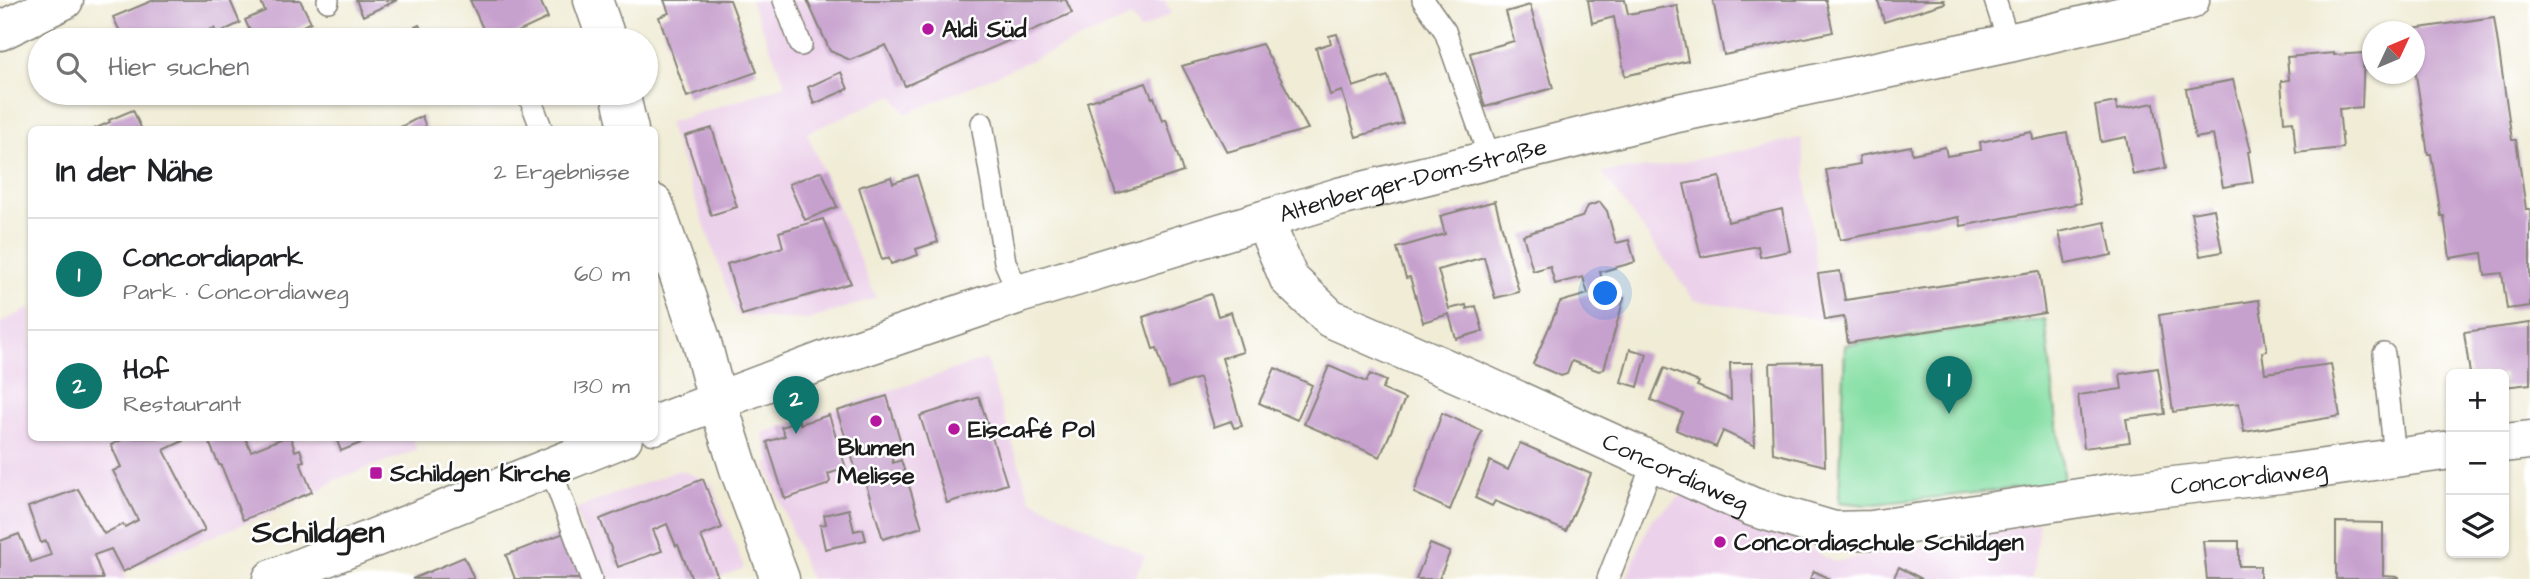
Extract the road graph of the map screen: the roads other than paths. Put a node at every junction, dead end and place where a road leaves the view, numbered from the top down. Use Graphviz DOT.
graph roads {
  1 [pos="64,0"];
  2 [pos="593,0"];
  3 [pos="784,0"];
  4 [pos="1423,0"];
  5 [pos="1995,0"];
  6 [pos="2190,0"];
  7 [pos="603,28"];
  8 [pos="0,31"];
  9 [pos="2009,43"];
  10 [pos="801,45"];
  11 [pos="533,105"];
  12 [pos="623,105"];
  13 [pos="982,123"];
  14 [pos="540,126"];
  15 [pos="628,126"];
  16 [pos="1490,159"];
  17 [pos="658,215"];
  18 [pos="1264,219"];
  19 [pos="1019,294"];
  20 [pos="2384,354"];
  21 [pos="717,400"];
  22 [pos="658,423"];
  23 [pos="2530,440"];
  24 [pos="615,441"];
  25 [pos="2509,442"];
  26 [pos="2446,451"];
  27 [pos="2395,457"];
  28 [pos="1653,463"];
  29 [pos="550,467"];
  30 [pos="272,579"];
  31 [pos="591,579"];
  32 [pos="780,579"];
  33 [pos="1608,579"];
  1 -- 8 [label="main road"];
  2 -- 7 [label="main road"];
  3 -- 10 [label="lane"];
  4 -- 16 [label="lane"];
  5 -- 9 [label="lane"];
  6 -- 9 [label="main road, Altenberger-Dom-Straße"];
  9 -- 16 [label="main road, Altenberger-Dom-Straße"];
  11 -- 14 [label="lane"];
  12 -- 15 [label="main road"];
  13 -- 19 [label="lane"];
  16 -- 18 [label="main road, Altenberger-Dom-Straße"];
  17 -- 21 [label="main road"];
  18 -- 19 [label="main road, Altenberger-Dom-Straße"];
  18 -- 28 [label="main road, Concordiaweg"];
  19 -- 21 [label="main road, Altenberger-Dom-Straße"];
  20 -- 27 [label="lane"];
  21 -- 22 [label="main road, Altenberger-Dom-Straße"];
  21 -- 32 [label="main road"];
  23 -- 25 [label="main road"];
  24 -- 29 [label="main road"];
  26 -- 27 [label="main road, Concordiaweg"];
  27 -- 28 [label="main road, Concordiaweg"];
  28 -- 33 [label="lane"];
  29 -- 30 [label="main road"];
  29 -- 31 [label="lane"];
}
